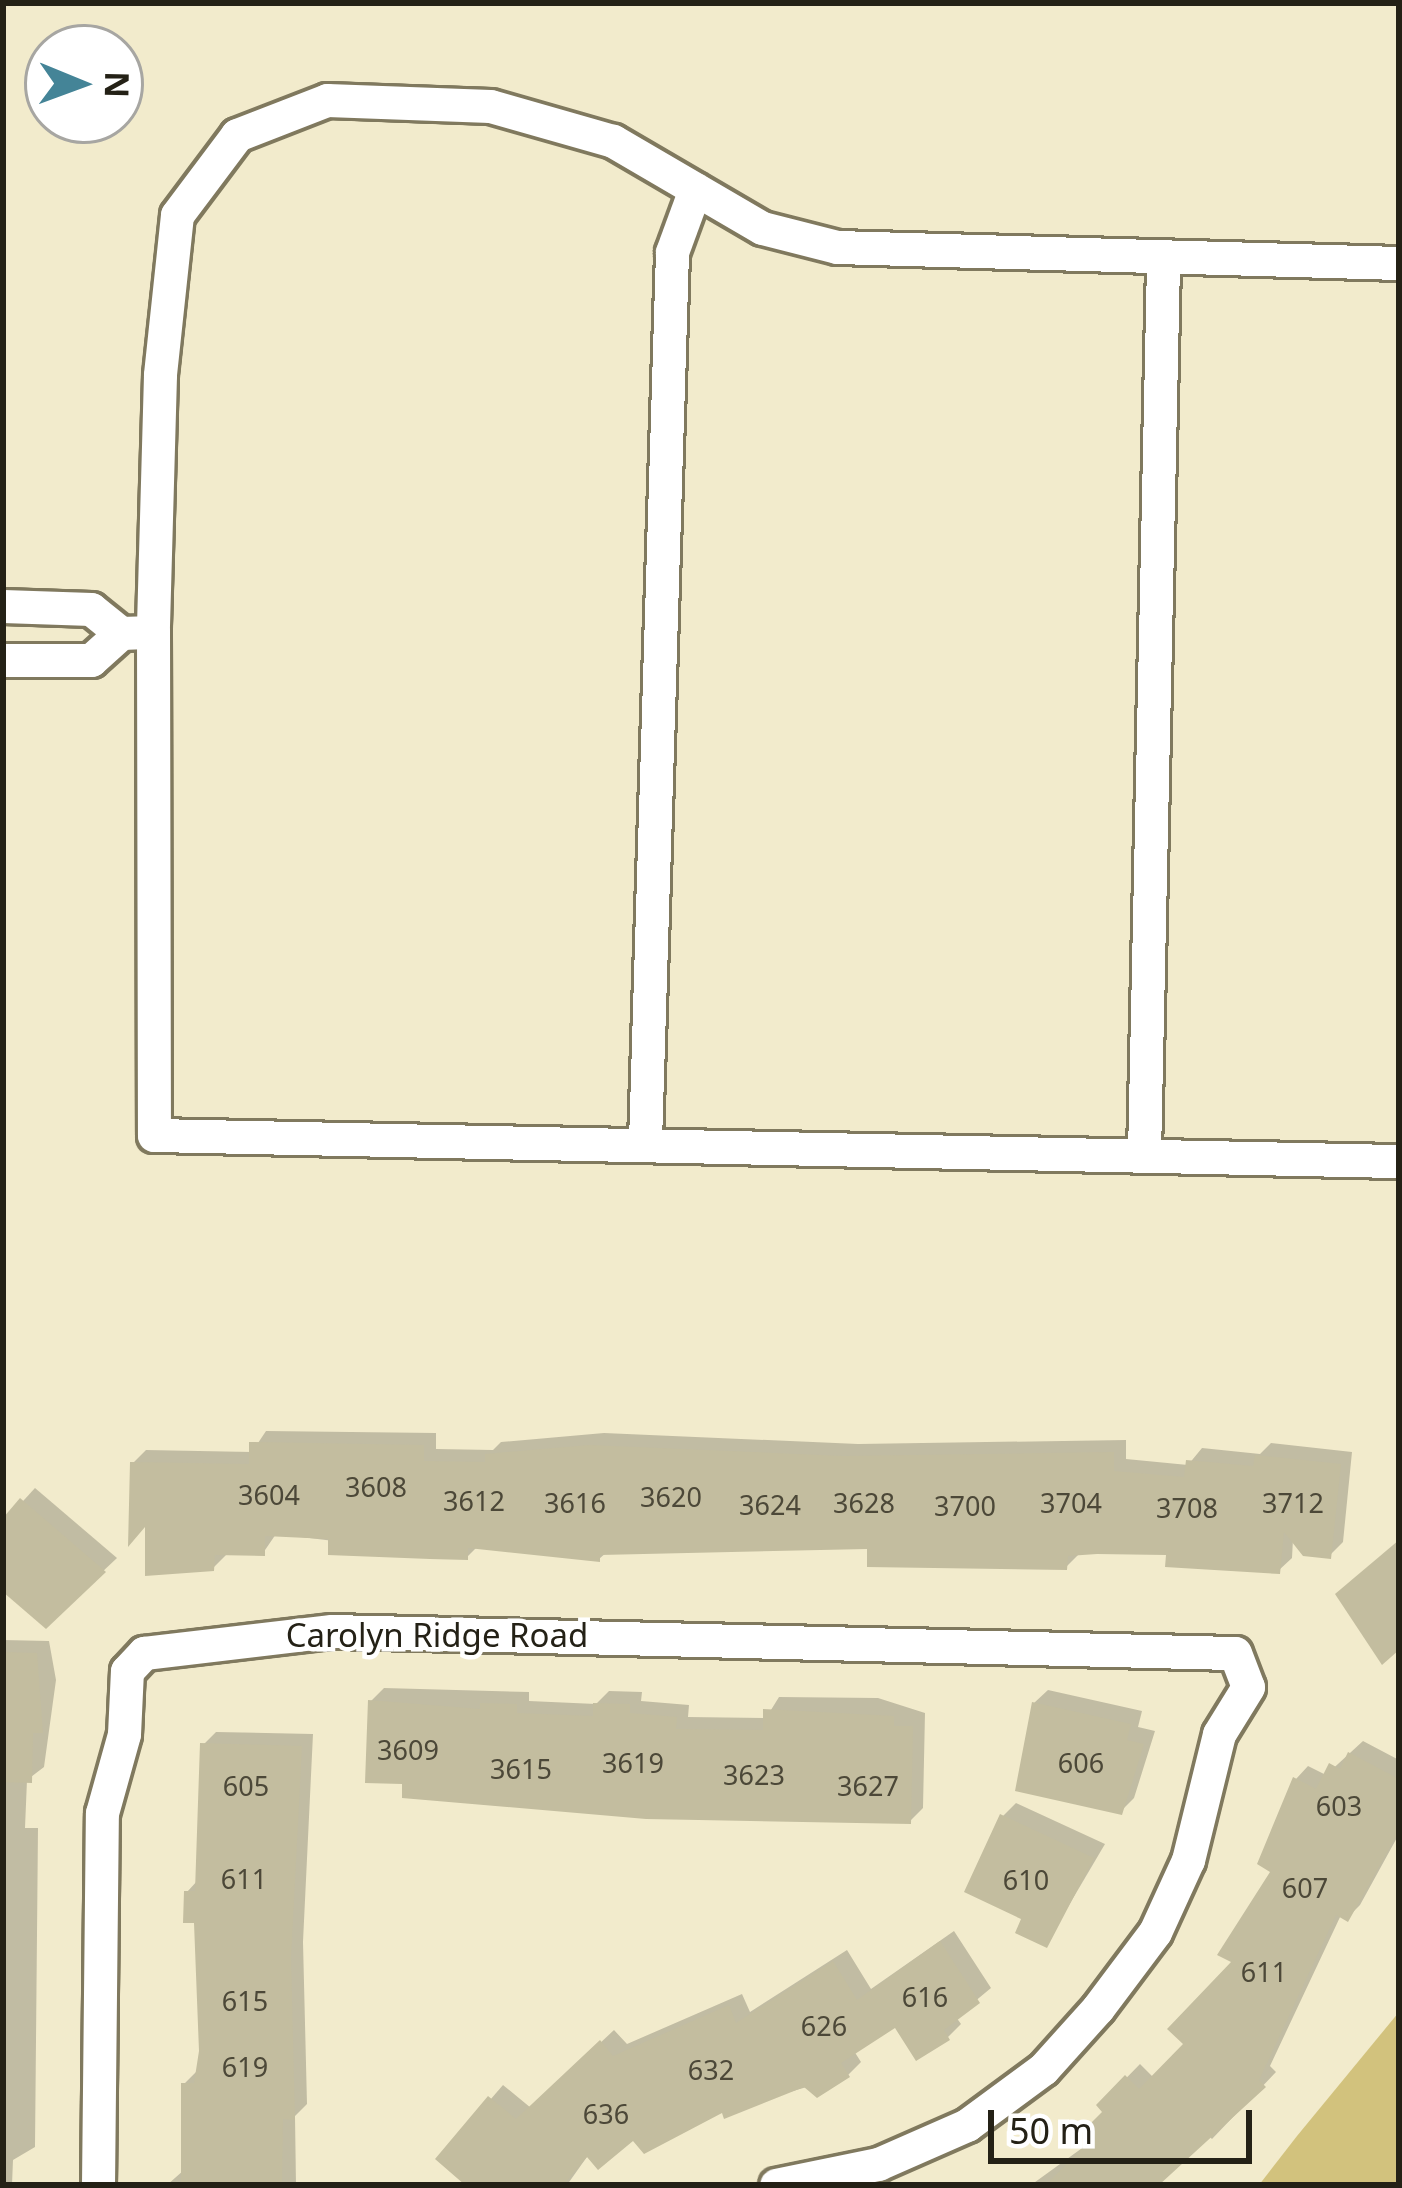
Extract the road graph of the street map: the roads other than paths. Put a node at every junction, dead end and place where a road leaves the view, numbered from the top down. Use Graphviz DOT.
graph roads {
  1 [pos="695,189"];
  2 [pos="1163,260"];
  3 [pos="1399,262"];
  4 [pos="3,606"];
  5 [pos="137,632"];
  6 [pos="3,660"];
  7 [pos="645,1141"];
  8 [pos="1144,1154"];
  9 [pos="1399,1161"];
  10 [pos="98,2185"];
  11 [pos="776,2185"];
  1 -- 2 [label="street"];
  1 -- 5 [label="street"];
  1 -- 7 [label="street"];
  2 -- 3 [label="street"];
  2 -- 8 [label="street"];
  4 -- 5 [label="street"];
  5 -- 6 [label="street"];
  5 -- 7 [label="street"];
  7 -- 8 [label="street"];
  8 -- 9 [label="street"];
  10 -- 11 [label="street, Carolyn Ridge Road"];
}
